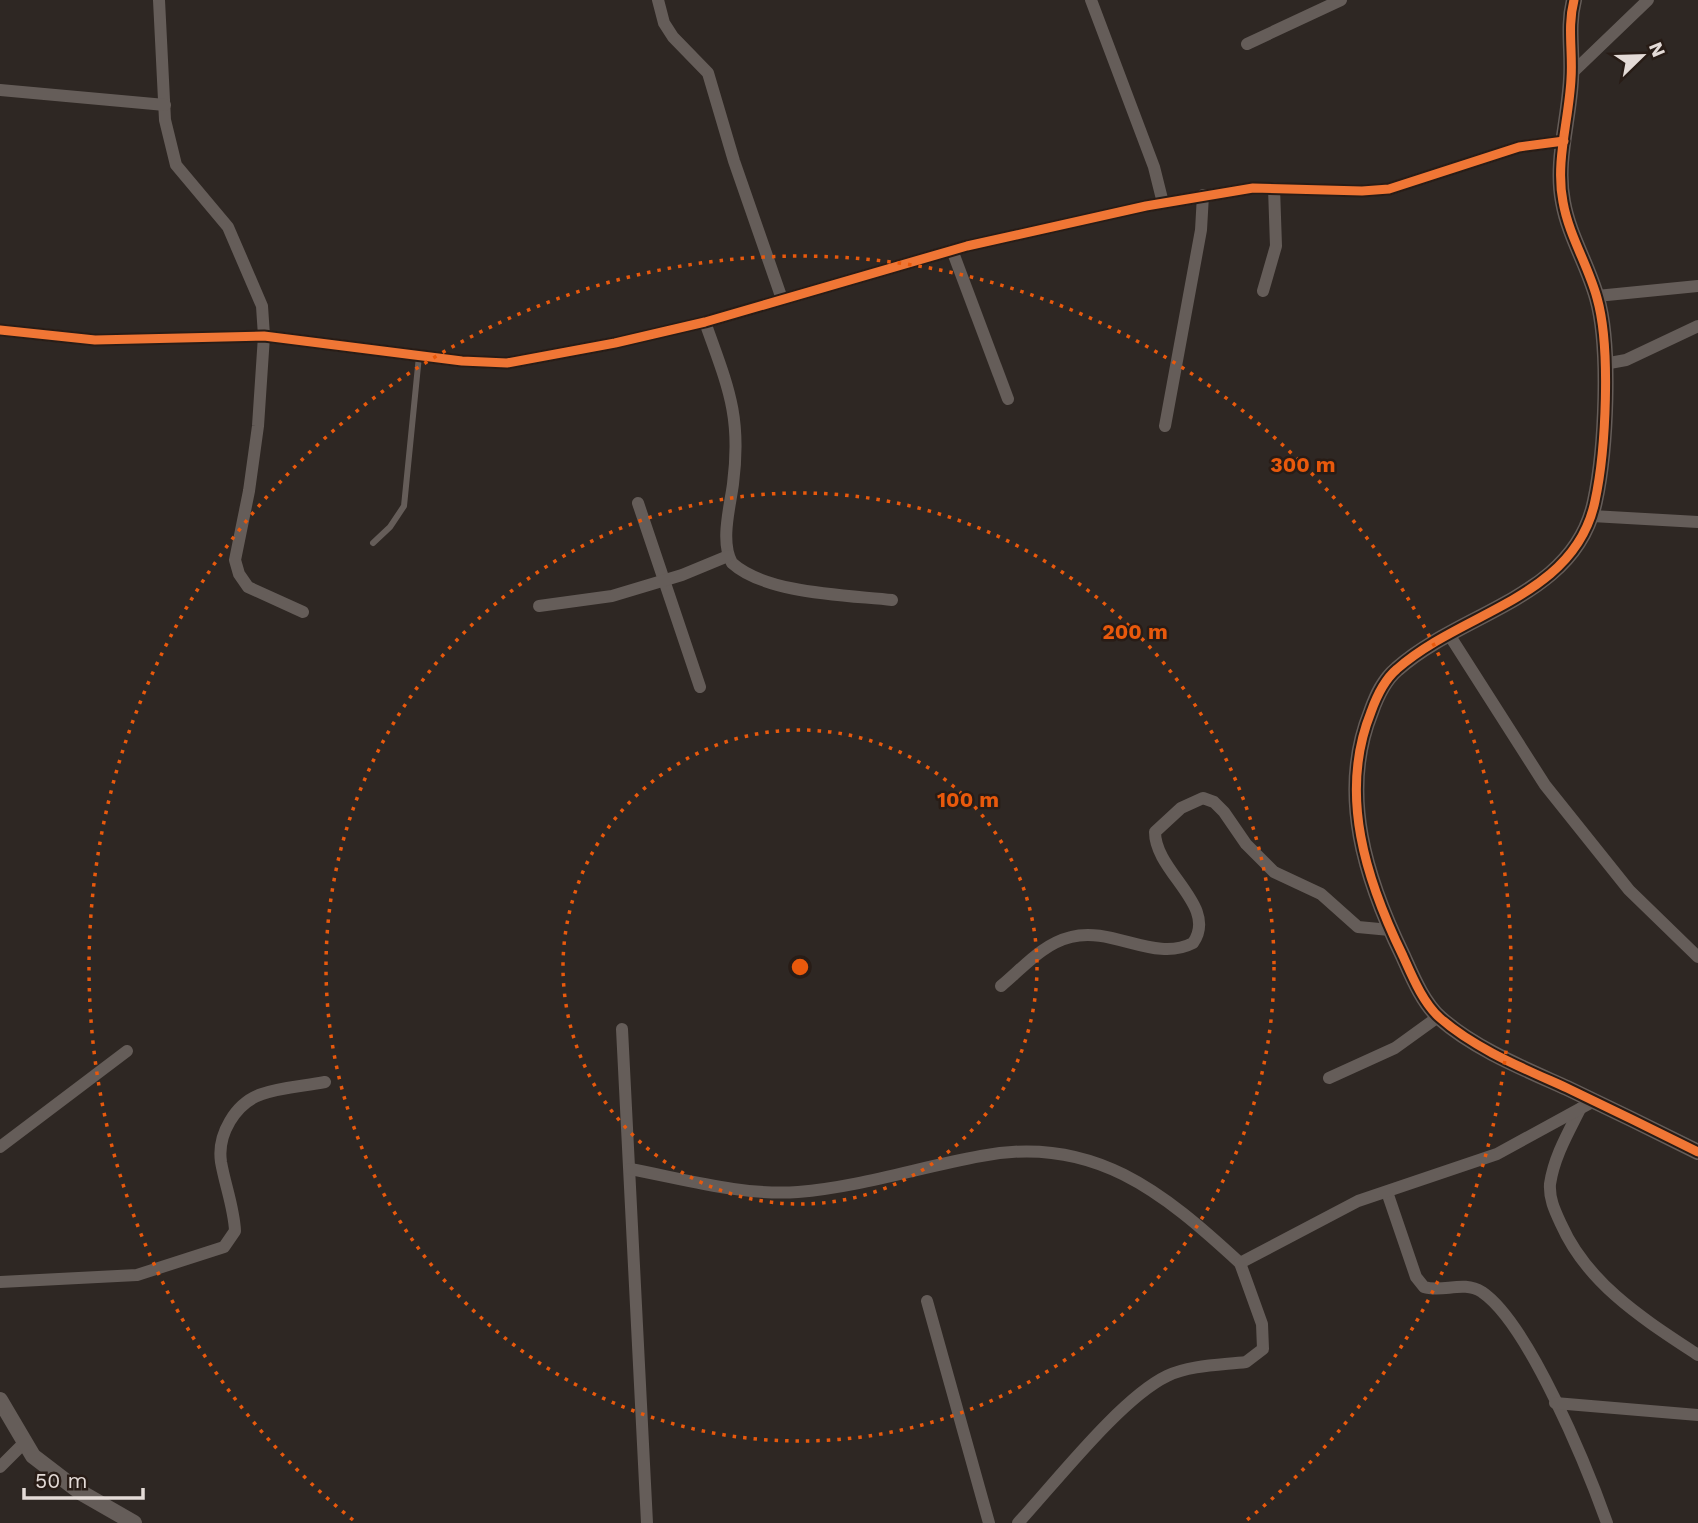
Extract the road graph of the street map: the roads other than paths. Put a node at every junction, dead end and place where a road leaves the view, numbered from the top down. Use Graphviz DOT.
graph roads {
  1 [pos="159,0"];
  2 [pos="658,0"];
  3 [pos="1091,0"];
  4 [pos="1341,0"];
  5 [pos="1574,0"];
  6 [pos="1648,0"];
  7 [pos="1247,44"];
  8 [pos="1572,73"];
  9 [pos="0,90"];
  10 [pos="165,105"];
  11 [pos="1564,141"];
  12 [pos="1274,188"];
  13 [pos="1203,195"];
  14 [pos="1163,203"];
  15 [pos="952,250"];
  16 [pos="1698,286"];
  17 [pos="1263,291"];
  18 [pos="1597,296"];
  19 [pos="782,299"];
  20 [pos="705,322"];
  21 [pos="1698,326"];
  22 [pos="0,330"];
  23 [pos="264,336"];
  24 [pos="419,356"];
  25 [pos="1604,365"];
  26 [pos="1008,399"];
  27 [pos="1165,426"];
  28 [pos="638,503"];
  29 [pos="1592,516"];
  30 [pos="1698,522"];
  31 [pos="373,543"];
  32 [pos="728,556"];
  33 [pos="666,579"];
  34 [pos="892,600"];
  35 [pos="539,606"];
  36 [pos="303,612"];
  37 [pos="1448,633"];
  38 [pos="699,687"];
  39 [pos="1390,930"];
  40 [pos="1698,957"];
  41 [pos="1001,986"];
  42 [pos="1438,1017"];
  43 [pos="622,1029"];
  44 [pos="127,1051"];
  45 [pos="1329,1078"];
  46 [pos="326,1082"];
  47 [pos="1587,1105"];
  48 [pos="0,1147"];
  49 [pos="1698,1152"];
  50 [pos="630,1169"];
  51 [pos="1387,1192"];
  52 [pos="1240,1263"];
  53 [pos="0,1282"];
  54 [pos="927,1301"];
  55 [pos="1698,1355"];
  56 [pos="0,1400"];
  57 [pos="1555,1404"];
  58 [pos="1698,1415"];
  59 [pos="24,1443"];
  60 [pos="0,1468"];
  61 [pos="134,1523"];
  62 [pos="647,1523"];
  63 [pos="989,1523"];
  64 [pos="1018,1523"];
  65 [pos="1607,1523"];
  1 -- 10 [label="street"];
  2 -- 19 [label="street"];
  3 -- 14 [label="street"];
  4 -- 7 [label="street"];
  5 -- 8 [label="street"];
  6 -- 8 [label="street"];
  8 -- 11 [label="street"];
  9 -- 10 [label="street"];
  10 -- 23 [label="street"];
  11 -- 12 [label="street"];
  11 -- 18 [label="street"];
  12 -- 13 [label="street"];
  12 -- 17 [label="street"];
  13 -- 14 [label="street"];
  13 -- 27 [label="street"];
  14 -- 15 [label="street"];
  15 -- 19 [label="street"];
  15 -- 26 [label="street"];
  16 -- 18 [label="street"];
  18 -- 25 [label="street"];
  19 -- 20 [label="street"];
  20 -- 24 [label="street"];
  20 -- 32 [label="street"];
  21 -- 25 [label="street"];
  22 -- 23 [label="street"];
  23 -- 24 [label="street"];
  23 -- 36 [label="street"];
  24 -- 31 [label="lane"];
  25 -- 29 [label="street"];
  28 -- 33 [label="street"];
  29 -- 30 [label="street"];
  29 -- 37 [label="street"];
  32 -- 33 [label="street"];
  32 -- 34 [label="street"];
  33 -- 35 [label="street"];
  33 -- 38 [label="street"];
  37 -- 39 [label="street"];
  37 -- 40 [label="street"];
  39 -- 41 [label="street"];
  39 -- 42 [label="street"];
  42 -- 45 [label="street"];
  42 -- 47 [label="street"];
  43 -- 50 [label="street"];
  44 -- 48 [label="street"];
  46 -- 53 [label="street"];
  47 -- 49 [label="street"];
  47 -- 51 [label="street"];
  47 -- 55 [label="street"];
  50 -- 52 [label="street"];
  50 -- 62 [label="street"];
  51 -- 52 [label="street"];
  51 -- 57 [label="street"];
  52 -- 64 [label="street"];
  54 -- 63 [label="street"];
  56 -- 59 [label="street"];
  57 -- 58 [label="street"];
  57 -- 65 [label="street"];
  59 -- 60 [label="street"];
  59 -- 61 [label="street"];
}
